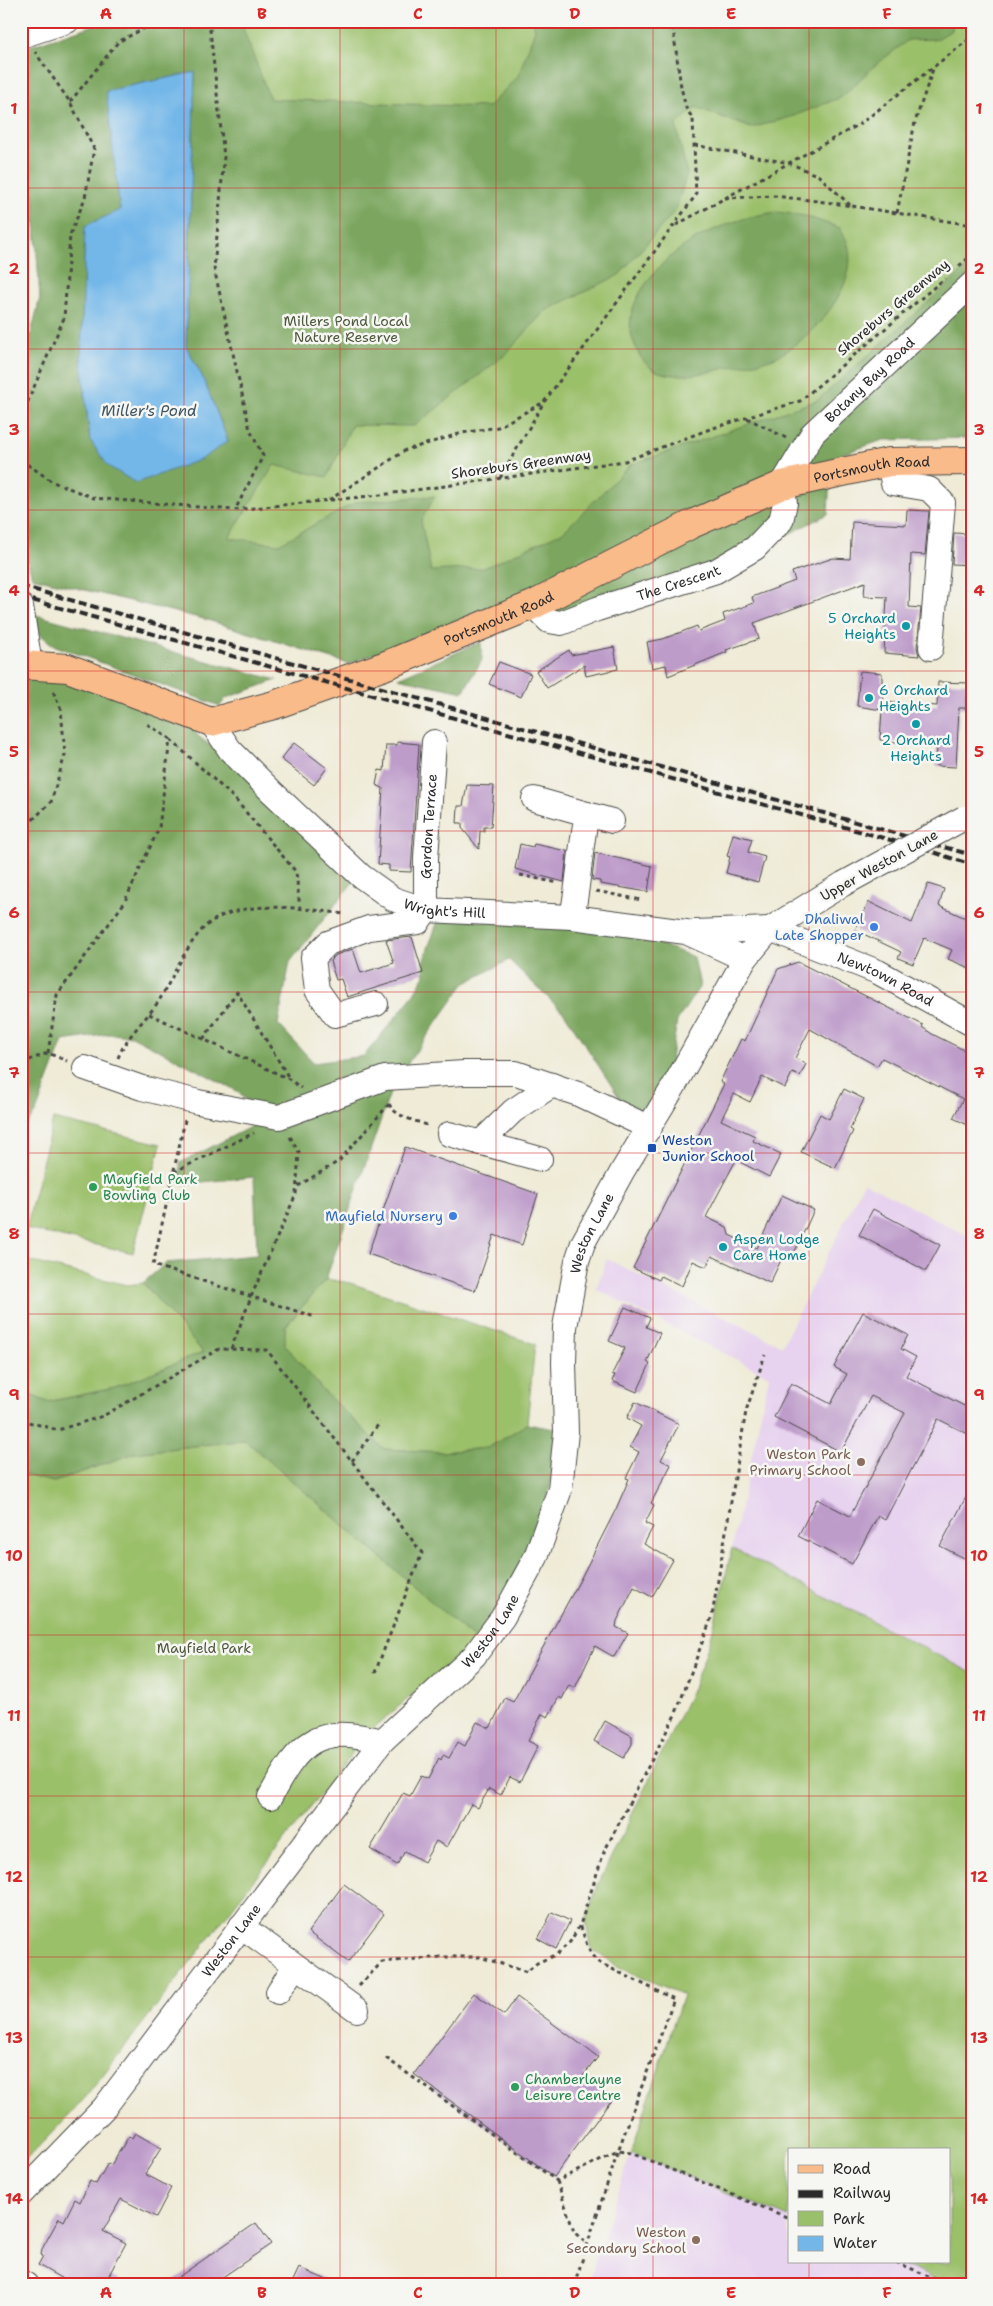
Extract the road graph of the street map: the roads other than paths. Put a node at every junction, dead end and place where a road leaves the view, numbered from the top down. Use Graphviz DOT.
graph roads {
  1 [pos="67,21"];
  2 [pos="26,41"];
  3 [pos="964,276"];
  4 [pos="972,460"];
  5 [pos="889,462"];
  6 [pos="782,485"];
  7 [pos="533,605"];
  8 [pos="21,606"];
  9 [pos="931,648"];
  10 [pos="36,665"];
  11 [pos="211,722"];
  12 [pos="434,742"];
  13 [pos="534,798"];
  14 [pos="586,814"];
  15 [pos="968,816"];
  16 [pos="612,822"];
  17 [pos="426,910"];
  18 [pos="572,917"];
  19 [pos="770,929"];
  20 [pos="686,932"];
  21 [pos="745,959"];
  22 [pos="376,1004"];
  23 [pos="972,1024"];
  24 [pos="84,1068"];
  25 [pos="552,1085"];
  26 [pos="650,1128"];
  27 [pos="449,1134"];
  28 [pos="480,1142"];
  29 [pos="540,1159"];
  30 [pos="382,1741"];
  31 [pos="270,1797"];
  32 [pos="241,1926"];
  33 [pos="295,1966"];
  34 [pos="278,1992"];
  35 [pos="351,2005"];
  36 [pos="21,2194"];
  37 [pos="21,2282"];
  38 [pos="26,2285"];
  1 -- 2 [label="street"];
  3 -- 6 [label="street, Botany Bay Road"];
  4 -- 5 [label="main road, Portsmouth Road"];
  5 -- 6 [label="main road, Portsmouth Road"];
  5 -- 9 [label="street"];
  6 -- 7 [label="main road, Portsmouth Road"];
  6 -- 7 [label="street, The Crescent"];
  7 -- 11 [label="main road, Portsmouth Road"];
  8 -- 10 [label="street"];
  10 -- 11 [label="main road"];
  11 -- 17 [label="street, Wright's Hill"];
  12 -- 17 [label="street, Gordon Terrace"];
  13 -- 14 [label="street"];
  14 -- 16 [label="street"];
  14 -- 18 [label="street"];
  15 -- 19 [label="street, Upper Weston Lane, bridge"];
  17 -- 18 [label="street, Wright's Hill"];
  17 -- 22 [label="street"];
  18 -- 20 [label="street, Wright's Hill"];
  19 -- 20 [label="street"];
  19 -- 21 [label="street, Upper Weston Lane"];
  19 -- 23 [label="street, Newtown Road"];
  20 -- 21 [label="street, Wright's Hill"];
  21 -- 26 [label="street, Weston Lane"];
  24 -- 25 [label="street"];
  25 -- 26 [label="street"];
  25 -- 28 [label="street"];
  26 -- 30 [label="street, Weston Lane"];
  27 -- 28 [label="street"];
  28 -- 29 [label="street"];
  30 -- 31 [label="street"];
  30 -- 32 [label="street, Weston Lane"];
  32 -- 33 [label="street"];
  32 -- 36 [label="street, Weston Lane"];
  33 -- 34 [label="street"];
  33 -- 35 [label="street"];
  37 -- 38 [label="street"];
}
